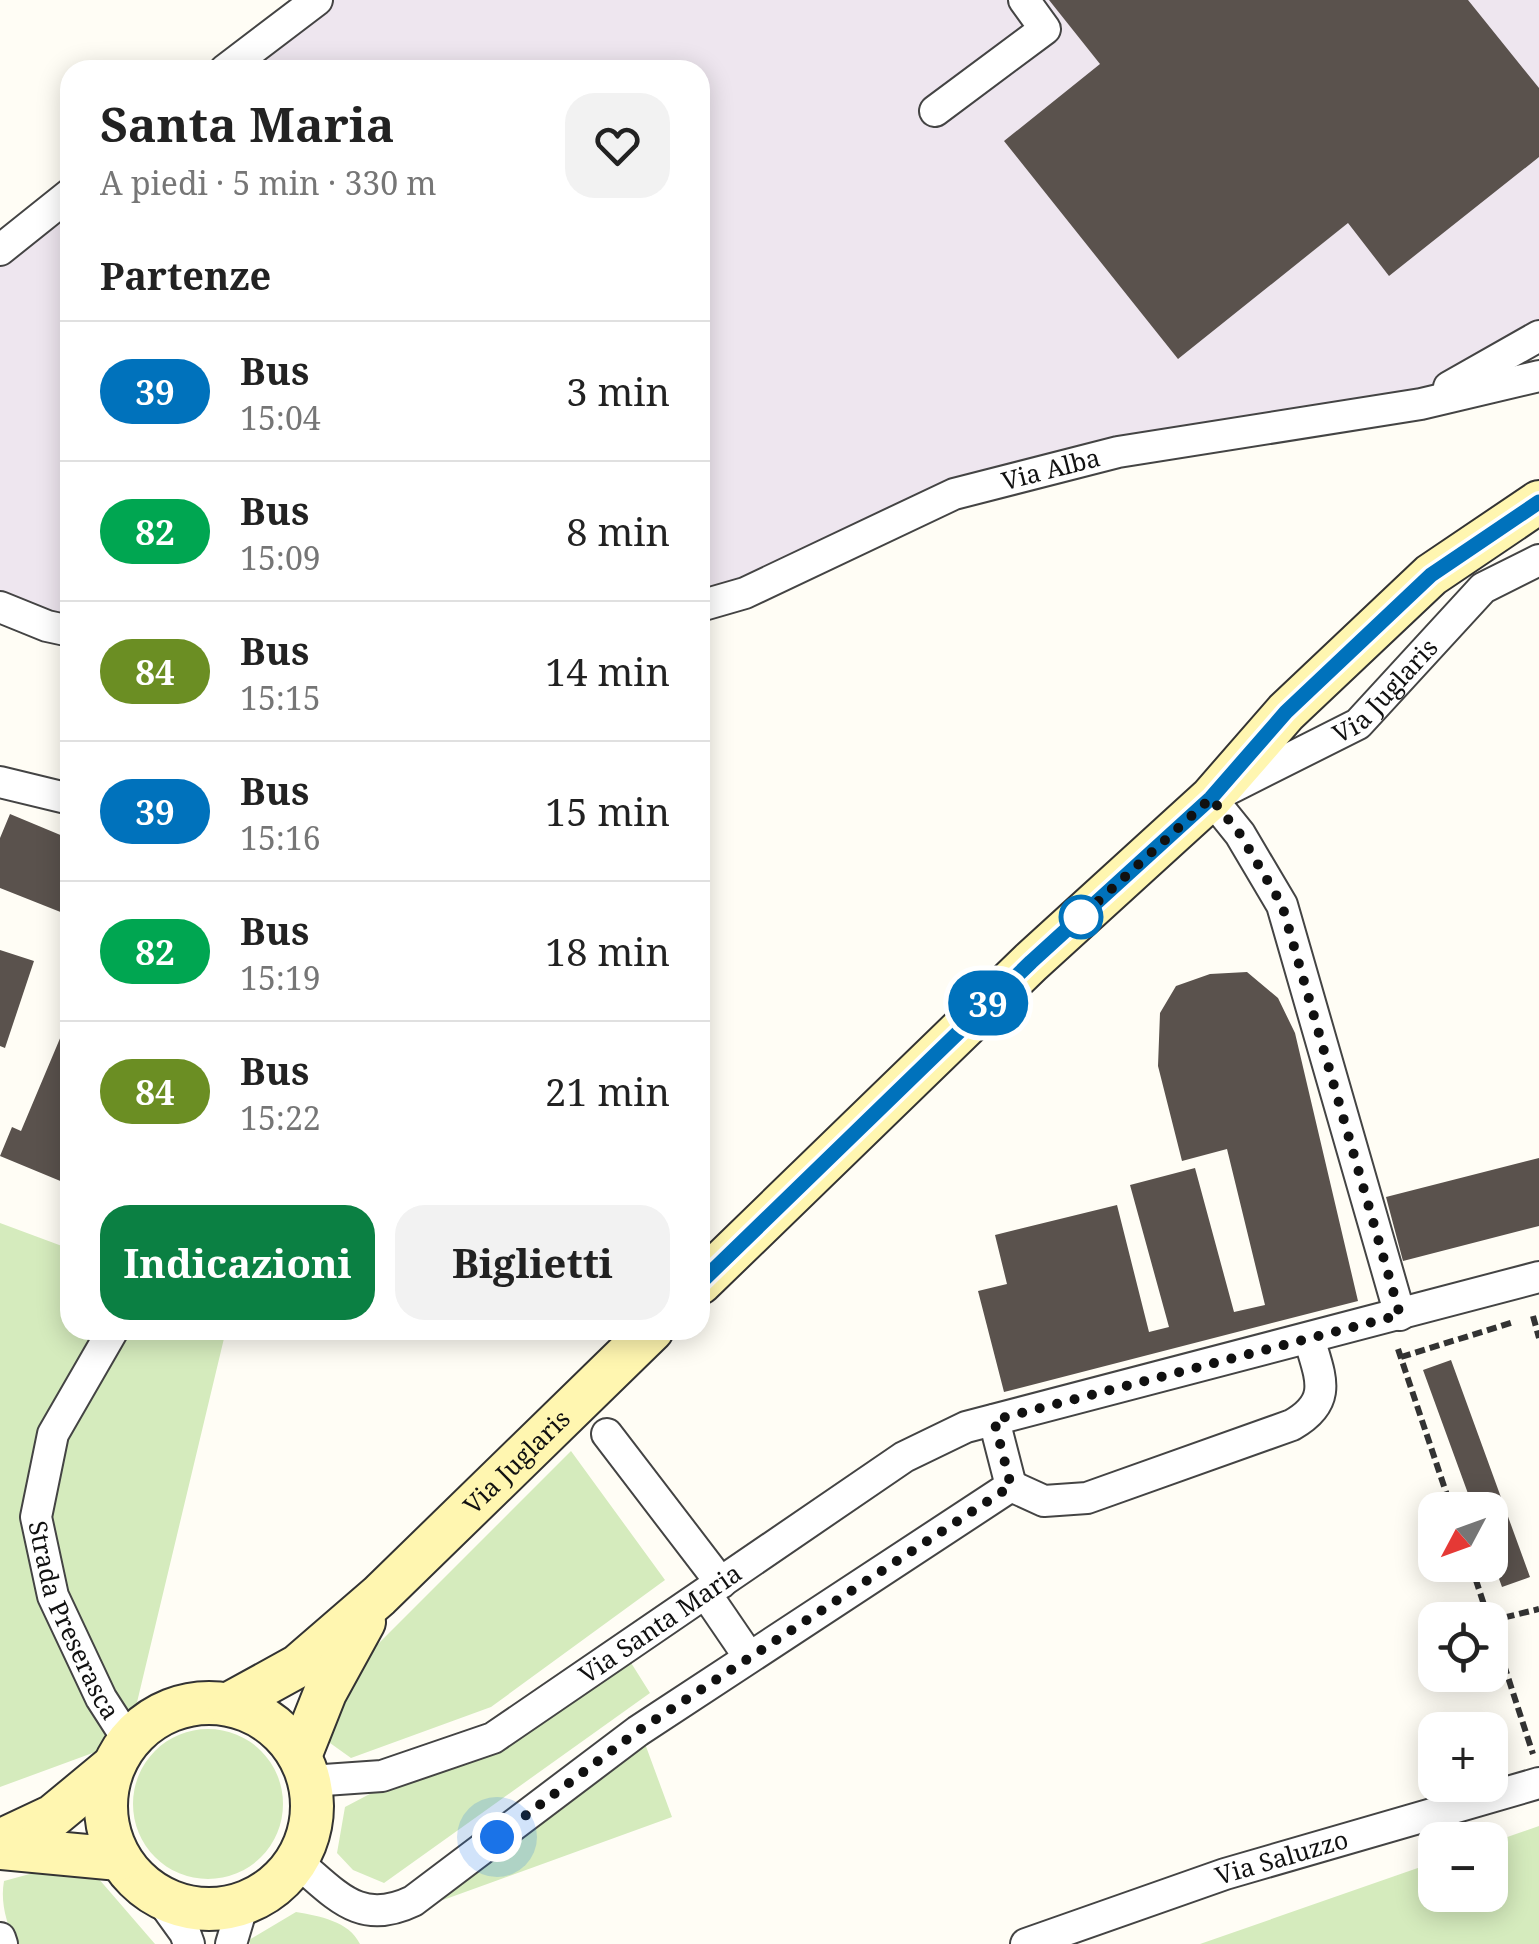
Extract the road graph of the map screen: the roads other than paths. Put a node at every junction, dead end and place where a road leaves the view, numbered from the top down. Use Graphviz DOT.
graph roads {
  1 [pos="317,0"];
  2 [pos="1024,0"];
  3 [pos="238,60"];
  4 [pos="935,110"];
  5 [pos="60,202"];
  6 [pos="0,250"];
  7 [pos="1539,336"];
  8 [pos="1539,376"];
  9 [pos="1421,404"];
  10 [pos="1539,502"];
  11 [pos="1539,560"];
  12 [pos="746,593"];
  13 [pos="710,603"];
  14 [pos="0,608"];
  15 [pos="710,616"];
  16 [pos="60,629"];
  17 [pos="0,782"];
  18 [pos="60,797"];
  19 [pos="1211,798"];
  20 [pos="710,1273"];
  21 [pos="1539,1278"];
  22 [pos="1394,1317"];
  23 [pos="1309,1338"];
  24 [pos="107,1340"];
  25 [pos="642,1340"];
  26 [pos="994,1420"];
  27 [pos="607,1434"];
  28 [pos="1011,1486"];
  29 [pos="714,1588"];
  30 [pos="379,1596"];
  31 [pos="749,1656"];
  32 [pos="229,1704"];
  33 [pos="119,1754"];
  34 [pos="305,1769"];
  35 [pos="1539,1783"];
  36 [pos="0,1845"];
  37 [pos="119,1859"];
  38 [pos="296,1861"];
  39 [pos="159,1897"];
  40 [pos="237,1924"];
  41 [pos="189,1944"];
  42 [pos="1026,1944"];
  1 -- 3 [label="street"];
  2 -- 4 [label="street"];
  5 -- 6 [label="street"];
  7 -- 9 [label="street, Via Alba"];
  8 -- 9 [label="street, Via Alba"];
  9 -- 12 [label="street, Via Alba"];
  10 -- 19 [label="street, Via Juglaris"];
  11 -- 19 [label="street, Via Juglaris"];
  12 -- 13 [label="street, Via Alba"];
  12 -- 15 [label="street"];
  14 -- 16 [label="street"];
  17 -- 18 [label="street"];
  19 -- 20 [label="street, Via Juglaris"];
  19 -- 22 [label="street"];
  21 -- 22 [label="street, Via Santa Maria"];
  22 -- 23 [label="street, Via Santa Maria"];
  23 -- 26 [label="street, Via Santa Maria"];
  23 -- 28 [label="street"];
  24 -- 33 [label="street, Strada Preserasca"];
  25 -- 30 [label="street, Via Juglaris"];
  26 -- 28 [label="street"];
  26 -- 29 [label="street, Via Santa Maria"];
  27 -- 29 [label="street"];
  28 -- 31 [label="street"];
  29 -- 31 [label="street"];
  29 -- 34 [label="street, Via Santa Maria"];
  30 -- 32 [label="street, Via Juglaris"];
  30 -- 34 [label="street, Via Juglaris"];
  31 -- 38 [label="street"];
  32 -- 33 [label="street"];
  32 -- 34 [label="street"];
  33 -- 36 [label="street"];
  33 -- 37 [label="street"];
  34 -- 38 [label="street"];
  35 -- 42 [label="street, Via Saluzzo"];
  36 -- 37 [label="street"];
  37 -- 39 [label="street"];
  38 -- 40 [label="street"];
  39 -- 40 [label="street"];
  39 -- 41 [label="street"];
}
